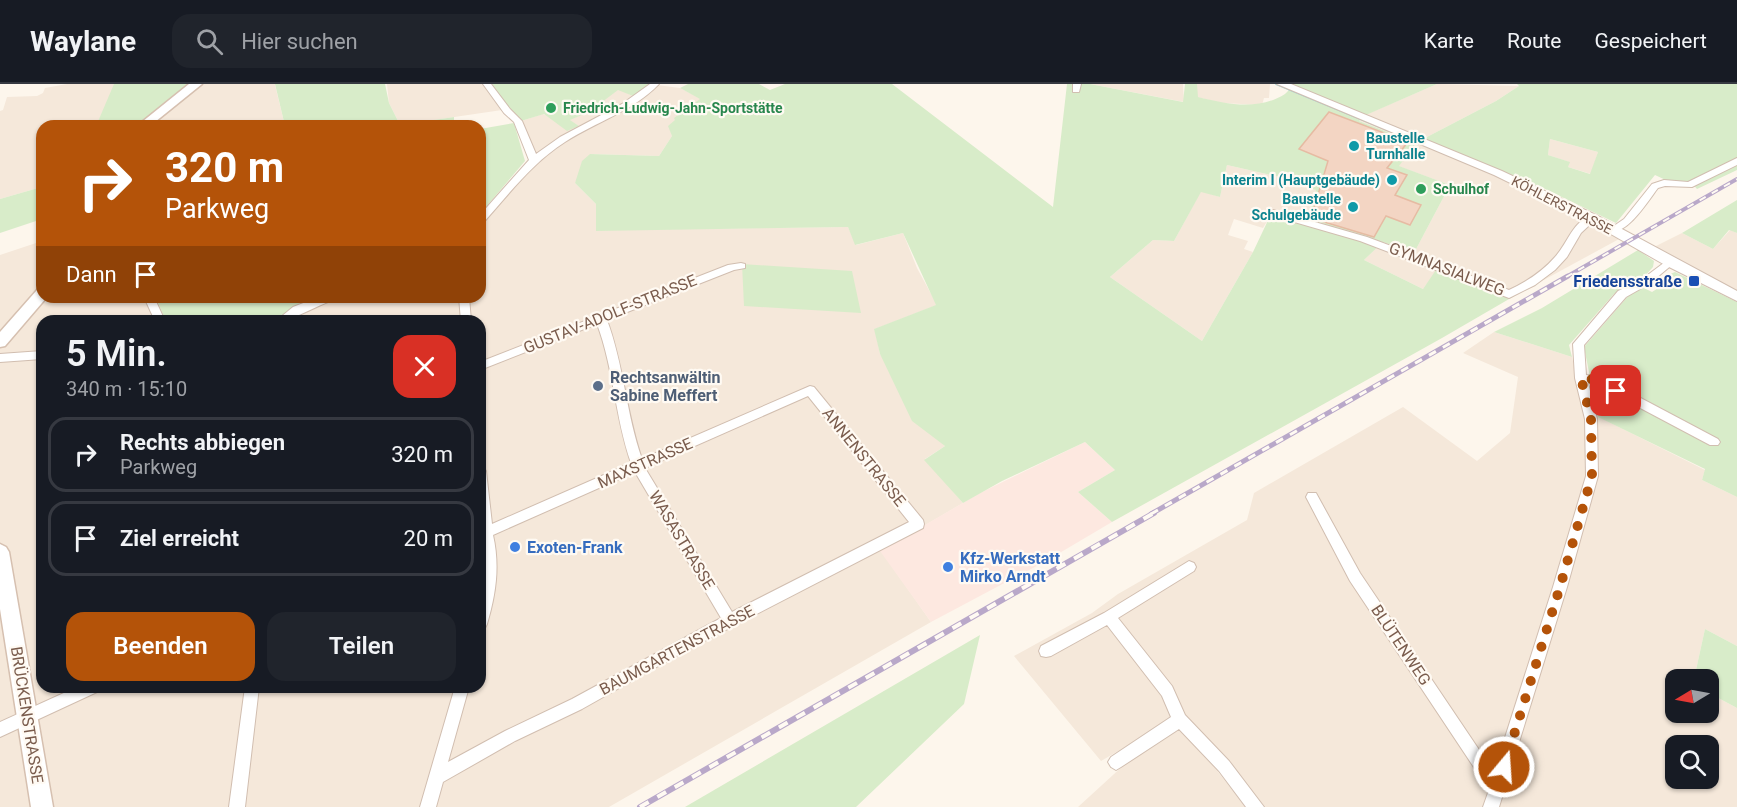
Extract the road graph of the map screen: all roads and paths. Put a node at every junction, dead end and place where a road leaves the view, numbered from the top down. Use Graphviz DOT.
graph roads {
  1 [pos="196,84"];
  2 [pos="487,84"];
  3 [pos="655,84"];
  4 [pos="1282,84"];
  5 [pos="151,120"];
  6 [pos="534,160"];
  7 [pos="1737,161"];
  8 [pos="1273,213"];
  9 [pos="486,214"];
  10 [pos="1592,218"];
  11 [pos="1613,230"];
  12 [pos="1668,262"];
  13 [pos="741,266"];
  14 [pos="1737,297"];
  15 [pos="36,300"];
  16 [pos="314,303"];
  17 [pos="290,315"];
  18 [pos="601,319"];
  19 [pos="0,342"];
  20 [pos="36,355"];
  21 [pos="0,358"];
  22 [pos="486,364"];
  23 [pos="1581,378"];
  24 [pos="810,390"];
  25 [pos="1714,442"];
  26 [pos="638,466"];
  27 [pos="1312,497"];
  28 [pos="918,524"];
  29 [pos="486,533"];
  30 [pos="486,542"];
  31 [pos="0,552"];
  32 [pos="1189,567"];
  33 [pos="486,604"];
  34 [pos="1109,617"];
  35 [pos="730,621"];
  36 [pos="1046,651"];
  37 [pos="79,693"];
  38 [pos="251,693"];
  39 [pos="460,693"];
  40 [pos="28,717"];
  41 [pos="1180,720"];
  42 [pos="0,730"];
  43 [pos="1116,762"];
  44 [pos="436,777"];
  45 [pos="1497,789"];
  46 [pos="431,803"];
  47 [pos="42,807"];
  48 [pos="237,807"];
  49 [pos="1256,807"];
  50 [pos="1491,807"];
  1 -- 5 [label="main road"];
  2 -- 6 [label="street"];
  3 -- 6 [label="street"];
  4 -- 10 [label="street, KÖHLERSTRASSE"];
  6 -- 9 [label="street"];
  7 -- 11 [label="street"];
  8 -- 10 [label="street, GYMNASIALWEG"];
  10 -- 11 [label="street, KÖHLERSTRASSE"];
  11 -- 12 [label="street, KÖHLERSTRASSE"];
  12 -- 14 [label="street, KÖHLERSTRASSE"];
  12 -- 23 [label="street"];
  13 -- 18 [label="street, GUSTAV-ADOLF-STRASSE"];
  15 -- 19 [label="main road"];
  16 -- 17 [label="street"];
  18 -- 22 [label="street, GUSTAV-ADOLF-STRASSE"];
  18 -- 26 [label="street, WASASTRASSE"];
  20 -- 21 [label="street"];
  23 -- 25 [label="street"];
  23 -- 45 [label="street"];
  24 -- 26 [label="street, MAXSTRASSE"];
  24 -- 28 [label="street, ANNENSTRASSE"];
  26 -- 29 [label="street, MAXSTRASSE"];
  26 -- 35 [label="street, WASASTRASSE"];
  27 -- 45 [label="street, BLÜTENWEG"];
  28 -- 35 [label="street, BAUMGARTENSTRASSE"];
  30 -- 33 [label="street"];
  31 -- 40 [label="main road, BRÜCKENSTRASSE"];
  32 -- 34 [label="street"];
  34 -- 36 [label="street"];
  34 -- 41 [label="street"];
  35 -- 44 [label="street, BAUMGARTENSTRASSE"];
  37 -- 40 [label="street"];
  38 -- 48 [label="street"];
  39 -- 44 [label="street"];
  40 -- 42 [label="street"];
  40 -- 47 [label="main road, BRÜCKENSTRASSE"];
  41 -- 43 [label="street"];
  41 -- 49 [label="street"];
  44 -- 46 [label="street"];
  45 -- 50 [label="street"];
}
